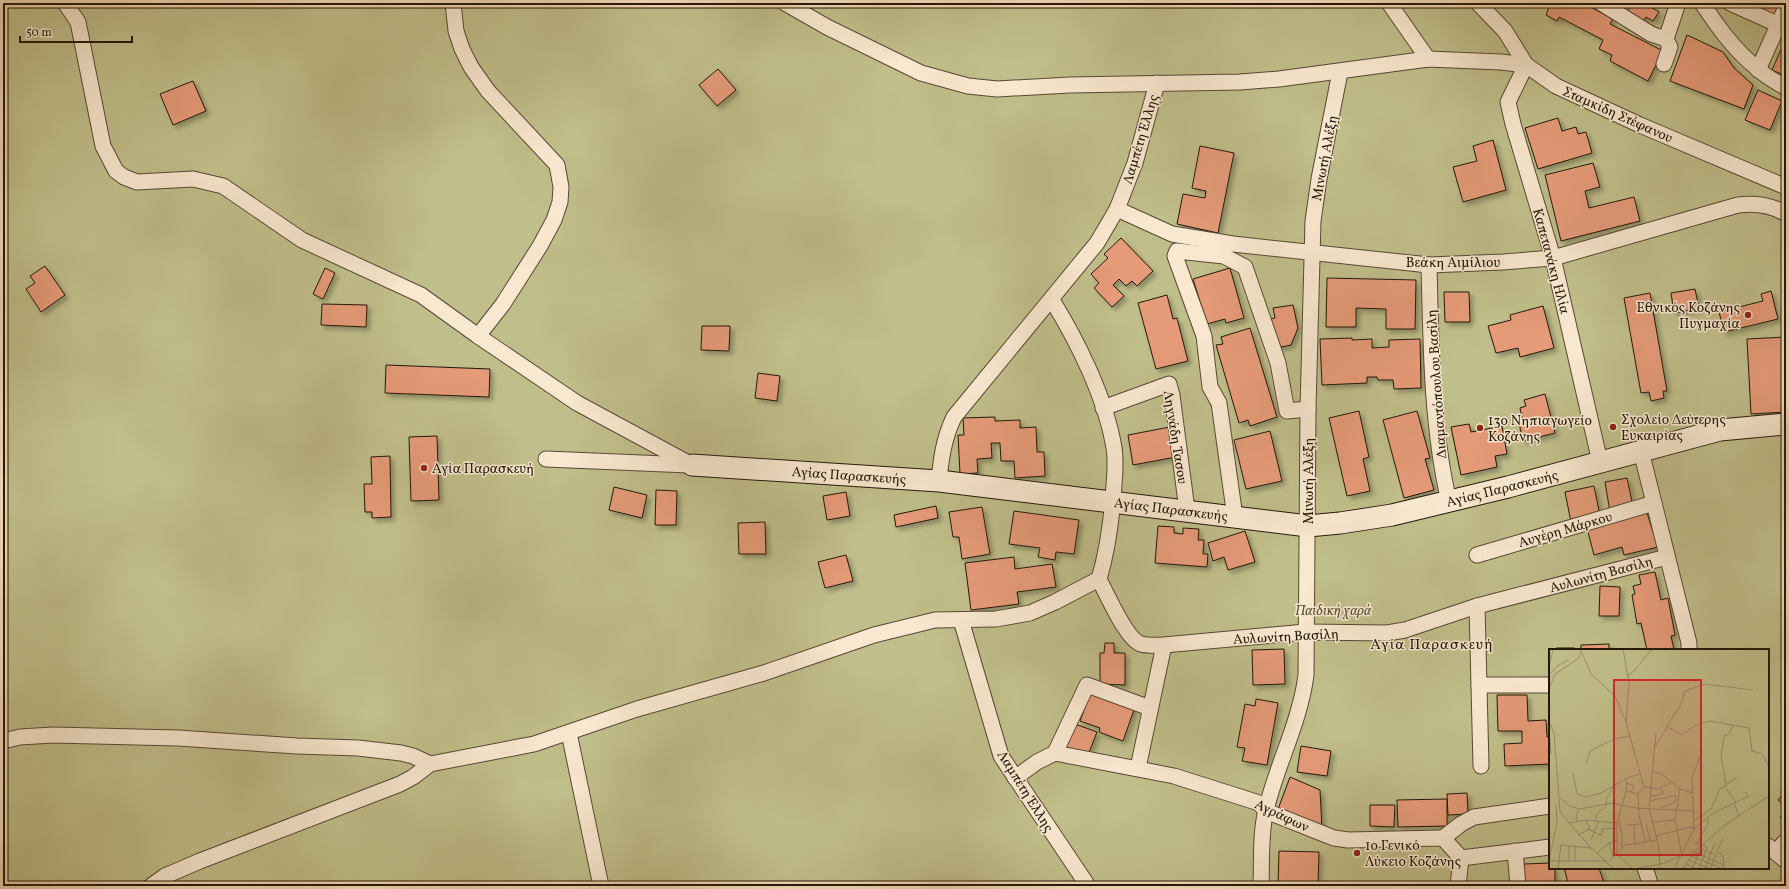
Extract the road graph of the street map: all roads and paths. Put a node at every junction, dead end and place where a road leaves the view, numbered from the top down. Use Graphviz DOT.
graph roads {
  1 [pos="65,3"];
  2 [pos="452,3"];
  3 [pos="785,3"];
  4 [pos="1389,3"];
  5 [pos="1478,3"];
  6 [pos="1601,3"];
  7 [pos="1678,3"];
  8 [pos="1725,3"];
  9 [pos="1730,3"];
  10 [pos="1786,7"];
  11 [pos="1706,9"];
  12 [pos="1782,26"];
  13 [pos="1666,39"];
  14 [pos="1428,59"];
  15 [pos="1664,64"];
  16 [pos="1526,65"];
  17 [pos="1758,70"];
  18 [pos="1340,72"];
  19 [pos="1157,83"];
  20 [pos="1786,88"];
  21 [pos="1786,187"];
  22 [pos="1117,210"];
  23 [pos="1786,214"];
  24 [pos="1311,252"];
  25 [pos="1553,258"];
  26 [pos="1429,265"];
  27 [pos="1052,300"];
  28 [pos="478,336"];
  29 [pos="1104,408"];
  30 [pos="1308,409"];
  31 [pos="1786,424"];
  32 [pos="1641,451"];
  33 [pos="546,459"];
  34 [pos="1600,462"];
  35 [pos="692,465"];
  36 [pos="939,481"];
  37 [pos="1113,502"];
  38 [pos="1449,502"];
  39 [pos="1654,503"];
  40 [pos="1187,510"];
  41 [pos="1235,517"];
  42 [pos="1308,526"];
  43 [pos="1477,555"];
  44 [pos="1667,557"];
  45 [pos="1099,578"];
  46 [pos="1477,606"];
  47 [pos="962,620"];
  48 [pos="1306,632"];
  49 [pos="1164,645"];
  50 [pos="1689,649"];
  51 [pos="1549,685"];
  52 [pos="1479,686"];
  53 [pos="1150,708"];
  54 [pos="569,733"];
  55 [pos="3,741"];
  56 [pos="1055,753"];
  57 [pos="430,764"];
  58 [pos="1481,766"];
  59 [pos="1138,768"];
  60 [pos="1015,778"];
  61 [pos="1549,806"];
  62 [pos="1266,811"];
  63 [pos="1443,838"];
  64 [pos="1549,847"];
  65 [pos="1516,852"];
  66 [pos="1461,858"];
  67 [pos="1645,869"];
  68 [pos="151,886"];
  69 [pos="601,886"];
  70 [pos="1088,886"];
  71 [pos="1261,886"];
  72 [pos="1458,886"];
  73 [pos="1518,886"];
  74 [pos="1651,886"];
  1 -- 28 [label="street"];
  2 -- 28 [label="street"];
  3 -- 19 [label="street"];
  4 -- 14 [label="street"];
  5 -- 16 [label="street, Σταμκίδη Στέφανου"];
  6 -- 13 [label="street"];
  7 -- 13 [label="street"];
  8 -- 11 [label="street"];
  9 -- 12 [label="street"];
  10 -- 12 [label="street"];
  11 -- 17 [label="street"];
  12 -- 17 [label="street"];
  13 -- 15 [label="street"];
  14 -- 16 [label="street, Λαμπέτη Έλλης"];
  14 -- 18 [label="street, Λαμπέτη Έλλης"];
  16 -- 21 [label="street, Σταμκίδη Στέφανου"];
  16 -- 25 [label="street, Καπετανάκη Ηλία"];
  17 -- 20 [label="street"];
  18 -- 19 [label="street, Λαμπέτη Έλλης"];
  18 -- 24 [label="street, Μινωτή Αλέξη"];
  19 -- 22 [label="street, Λαμπέτη Έλλης"];
  22 -- 24 [label="street, Βεάκη Αιμίλιου"];
  22 -- 27 [label="street, Λαμπέτη Έλλης"];
  23 -- 25 [label="street, Βεάκη Αιμίλιου"];
  24 -- 26 [label="street, Βεάκη Αιμίλιου"];
  24 -- 30 [label="street, Μινωτή Αλέξη"];
  25 -- 26 [label="street, Βεάκη Αιμίλιου"];
  25 -- 34 [label="street, Καπετανάκη Ηλία"];
  26 -- 38 [label="street, Διαμαντόπουλου Βασίλη"];
  27 -- 29 [label="street"];
  27 -- 36 [label="street, Λαμπέτη Έλλης"];
  28 -- 35 [label="street"];
  29 -- 37 [label="street"];
  29 -- 40 [label="street, Ληγνάδη Τασου"];
  30 -- 41 [label="street"];
  30 -- 42 [label="street, Μινωτή Αλέξη"];
  31 -- 32 [label="street, Αγίας Παρασκευής"];
  32 -- 34 [label="street, Αγίας Παρασκευής"];
  32 -- 39 [label="street"];
  33 -- 35 [label="street, Αγίας Παρασκευής"];
  34 -- 38 [label="street, Αγίας Παρασκευής"];
  35 -- 36 [label="street, Αγίας Παρασκευής"];
  36 -- 37 [label="street, Αγίας Παρασκευής"];
  37 -- 40 [label="street, Αγίας Παρασκευής"];
  37 -- 45 [label="street"];
  38 -- 42 [label="street, Αγίας Παρασκευής"];
  39 -- 43 [label="street, Αυγέρη Μάρκου"];
  39 -- 44 [label="street"];
  40 -- 41 [label="street, Αγίας Παρασκευής"];
  41 -- 42 [label="street, Αγίας Παρασκευής"];
  42 -- 48 [label="street, Μινωτή Αλέξη"];
  44 -- 46 [label="street, Αυλωνίτη Βασίλη"];
  44 -- 50 [label="street"];
  45 -- 47 [label="street"];
  45 -- 49 [label="street, Αυλωνίτη Βασίλη"];
  46 -- 48 [label="street, Αυλωνίτη Βασίλη"];
  46 -- 52 [label="street"];
  47 -- 54 [label="street"];
  47 -- 60 [label="street, Λαμπέτη Έλλης"];
  48 -- 49 [label="street, Αυλωνίτη Βασίλη"];
  48 -- 62 [label="street, Μινωτή Αλέξη"];
  49 -- 53 [label="street"];
  51 -- 52 [label="street"];
  52 -- 58 [label="street"];
  53 -- 56 [label="street"];
  53 -- 59 [label="street"];
  54 -- 57 [label="street"];
  54 -- 69 [label="street"];
  55 -- 57 [label="street"];
  56 -- 59 [label="street, Αγράφων"];
  56 -- 60 [label="street"];
  57 -- 68 [label="street"];
  59 -- 62 [label="street, Αγράφων"];
  60 -- 70 [label="street, Λαμπέτη Έλλης"];
  61 -- 63 [label="street"];
  62 -- 63 [label="street, Αγράφων"];
  62 -- 71 [label="street, Μινωτή Αλέξη"];
  63 -- 66 [label="street"];
  64 -- 65 [label="street"];
  65 -- 66 [label="street"];
  65 -- 73 [label="street"];
  66 -- 72 [label="street"];
  67 -- 74 [label="street"];
}
